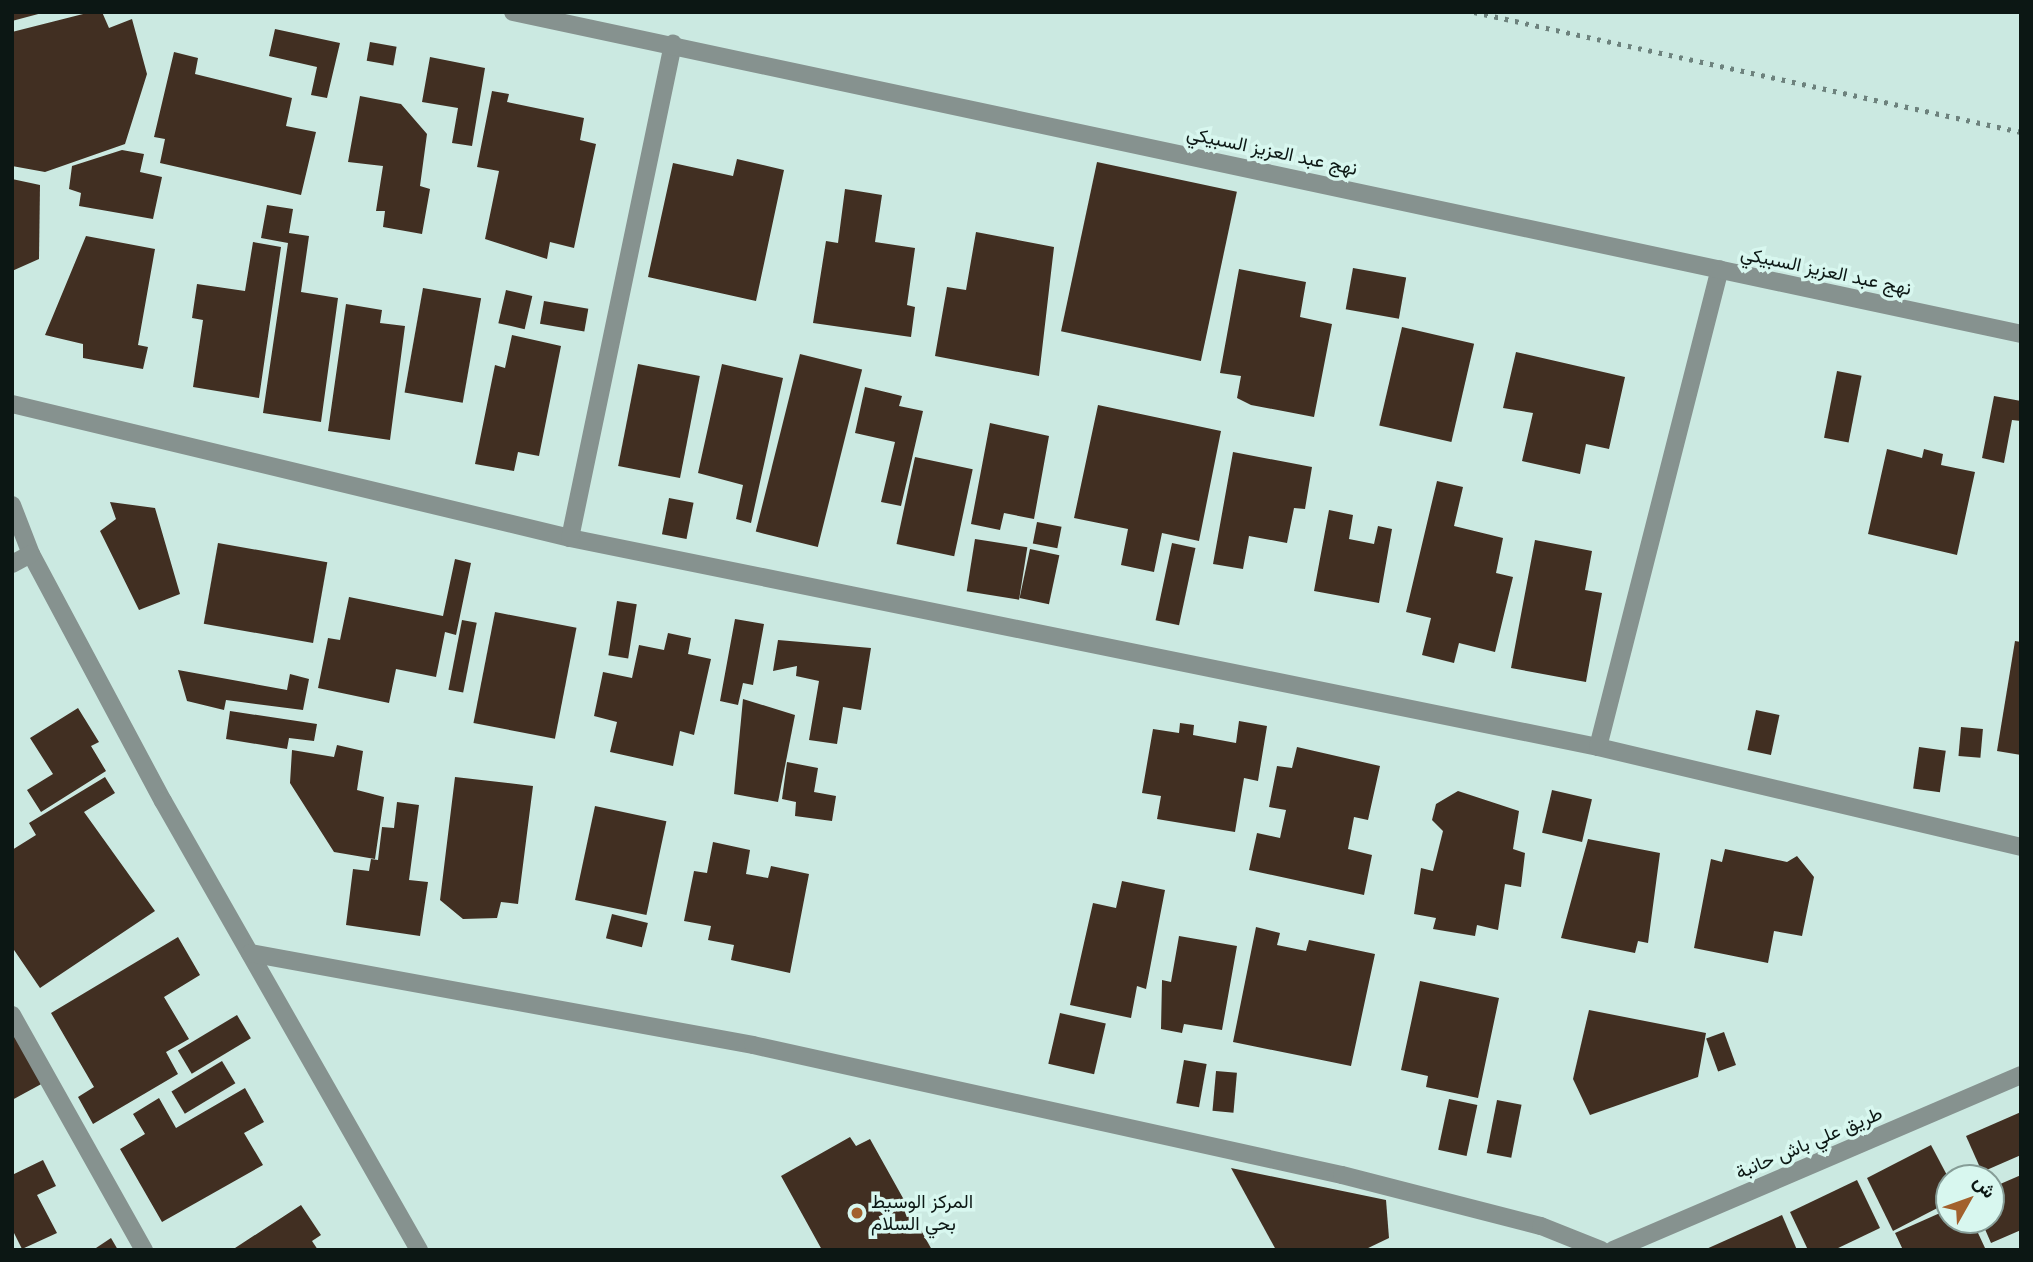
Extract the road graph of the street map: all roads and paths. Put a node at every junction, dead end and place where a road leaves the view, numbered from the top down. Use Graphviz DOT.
graph roads {
  1 [pos="513,12"];
  2 [pos="673,44"];
  3 [pos="1720,269"];
  4 [pos="2021,334"];
  5 [pos="12,404"];
  6 [pos="12,505"];
  7 [pos="570,538"];
  8 [pos="31,554"];
  9 [pos="12,564"];
  10 [pos="1598,747"];
  11 [pos="2021,847"];
  12 [pos="250,953"];
  13 [pos="12,1015"];
  14 [pos="2021,1075"];
  15 [pos="145,1250"];
  16 [pos="419,1250"];
  17 [pos="1601,1250"];
  18 [pos="1613,1250"];
  1 -- 2 [label="street, نهج عبد العزيز السبيكي"];
  2 -- 3 [label="street, نهج عبد العزيز السبيكي"];
  2 -- 7 [label="street"];
  3 -- 4 [label="street, نهج عبد العزيز السبيكي"];
  3 -- 10 [label="street"];
  5 -- 7 [label="street"];
  6 -- 8 [label="street"];
  7 -- 10 [label="street"];
  8 -- 9 [label="street"];
  8 -- 12 [label="street"];
  10 -- 11 [label="street"];
  12 -- 16 [label="street"];
  12 -- 17 [label="street"];
  13 -- 15 [label="street"];
  14 -- 18 [label="street, طريق علي باش حانبة"];
}
